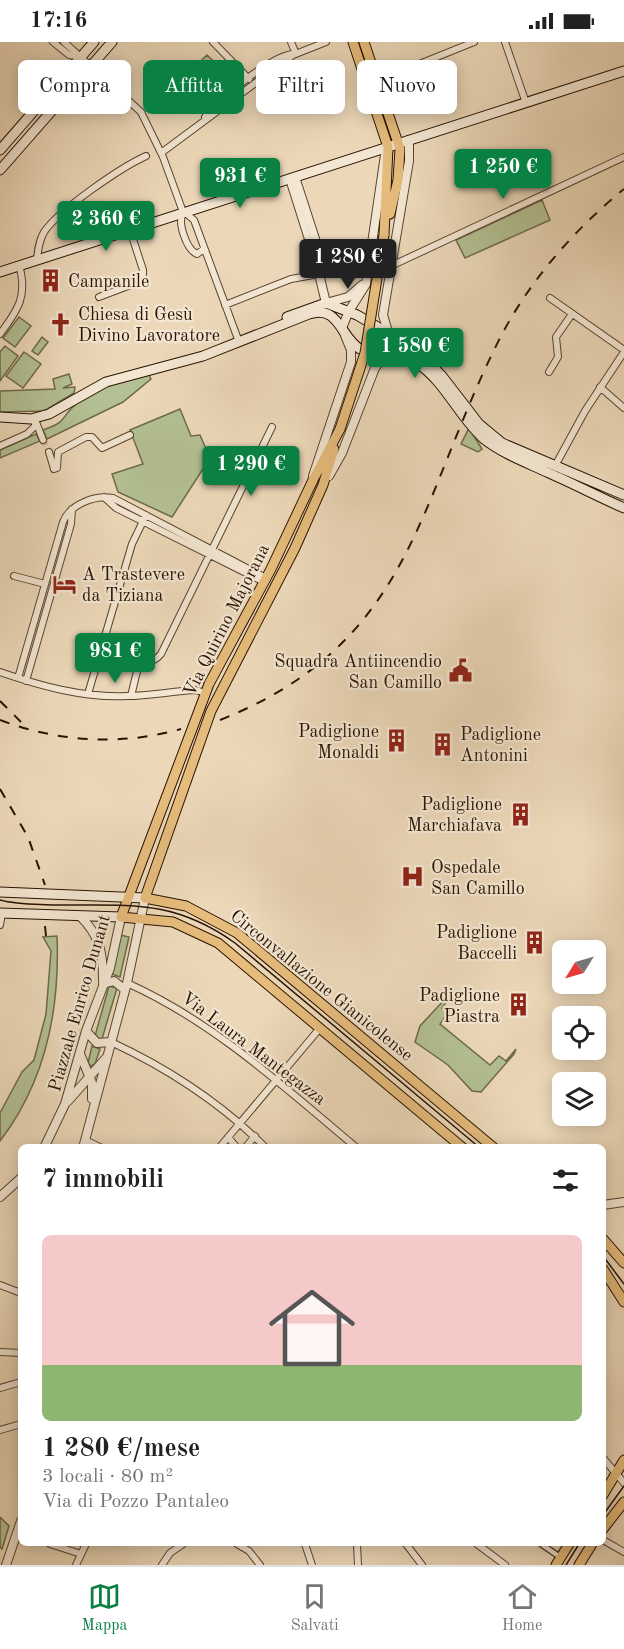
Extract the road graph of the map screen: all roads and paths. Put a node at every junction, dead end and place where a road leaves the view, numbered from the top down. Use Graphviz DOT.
graph roads {
  1 [pos="53,42"];
  2 [pos="64,42"];
  3 [pos="94,42"];
  4 [pos="112,42"];
  5 [pos="213,42"];
  6 [pos="291,42"];
  7 [pos="326,42"];
  8 [pos="353,42"];
  9 [pos="364,42"];
  10 [pos="474,42"];
  11 [pos="505,42"];
  12 [pos="296,54"];
  13 [pos="81,57"];
  14 [pos="85,60"];
  15 [pos="97,60"];
  16 [pos="370,60"];
  17 [pos="429,60"];
  18 [pos="624,71"];
  19 [pos="249,79"];
  20 [pos="131,102"];
  21 [pos="526,103"];
  22 [pos="50,114"];
  23 [pos="388,114"];
  24 [pos="203,120"];
  25 [pos="409,140"];
  26 [pos="398,143"];
  27 [pos="388,147"];
  28 [pos="0,150"];
  29 [pos="161,153"];
  30 [pos="149,155"];
  31 [pos="624,157"];
  32 [pos="0,170"];
  33 [pos="292,178"];
  34 [pos="183,212"];
  35 [pos="130,230"];
  36 [pos="385,230"];
  37 [pos="204,249"];
  38 [pos="38,259"];
  39 [pos="19,265"];
  40 [pos="391,266"];
  41 [pos="0,272"];
  42 [pos="319,274"];
  43 [pos="367,276"];
  44 [pos="99,297"];
  45 [pos="550,298"];
  46 [pos="326,303"];
  47 [pos="225,305"];
  48 [pos="349,311"];
  49 [pos="572,314"];
  50 [pos="342,328"];
  51 [pos="268,330"];
  52 [pos="387,332"];
  53 [pos="0,334"];
  54 [pos="239,342"];
  55 [pos="624,351"];
  56 [pos="385,355"];
  57 [pos="351,363"];
  58 [pos="549,372"];
  59 [pos="372,374"];
  60 [pos="600,387"];
  61 [pos="624,408"];
  62 [pos="0,417"];
  63 [pos="35,418"];
  64 [pos="272,426"];
  65 [pos="340,429"];
  66 [pos="130,435"];
  67 [pos="43,440"];
  68 [pos="0,446"];
  69 [pos="49,452"];
  70 [pos="555,466"];
  71 [pos="313,480"];
  72 [pos="323,485"];
  73 [pos="624,495"];
  74 [pos="624,508"];
  75 [pos="72,509"];
  76 [pos="144,518"];
  77 [pos="213,549"];
  78 [pos="209,556"];
  79 [pos="14,576"];
  80 [pos="55,580"];
  81 [pos="265,580"];
  82 [pos="46,581"];
  83 [pos="277,584"];
  84 [pos="226,649"];
  85 [pos="101,652"];
  86 [pos="139,663"];
  87 [pos="233,665"];
  88 [pos="0,672"];
  89 [pos="18,678"];
  90 [pos="26,681"];
  91 [pos="205,693"];
  92 [pos="88,694"];
  93 [pos="131,696"];
  94 [pos="211,711"];
  95 [pos="0,892"];
  96 [pos="128,897"];
  97 [pos="145,898"];
  98 [pos="1,913"];
  99 [pos="80,916"];
  100 [pos="121,917"];
  101 [pos="141,917"];
  102 [pos="0,925"];
  103 [pos="103,984"];
  104 [pos="126,986"];
  105 [pos="320,1028"];
  106 [pos="86,1031"];
  107 [pos="111,1042"];
  108 [pos="80,1052"];
  109 [pos="106,1057"];
  110 [pos="89,1075"];
  111 [pos="276,1080"];
  112 [pos="77,1089"];
  113 [pos="92,1095"];
  114 [pos="65,1104"];
  115 [pos="92,1108"];
  116 [pos="240,1123"];
  117 [pos="255,1136"];
  118 [pos="228,1137"];
  119 [pos="46,1144"];
  120 [pos="84,1144"];
  121 [pos="222,1144"];
  122 [pos="234,1144"];
  123 [pos="248,1144"];
  124 [pos="262,1144"];
  125 [pos="352,1144"];
  126 [pos="456,1144"];
  127 [pos="489,1144"];
  128 [pos="18,1181"];
  129 [pos="0,1197"];
  130 [pos="624,1202"];
  131 [pos="606,1205"];
  132 [pos="606,1242"];
  133 [pos="624,1262"];
  134 [pos="606,1274"];
  135 [pos="0,1285"];
  136 [pos="18,1292"];
  137 [pos="624,1302"];
  138 [pos="0,1352"];
  139 [pos="18,1353"];
  140 [pos="18,1383"];
  141 [pos="0,1388"];
  142 [pos="18,1425"];
  143 [pos="0,1430"];
  144 [pos="624,1460"];
  145 [pos="606,1461"];
  146 [pos="617,1474"];
  147 [pos="624,1483"];
  148 [pos="606,1490"];
  149 [pos="624,1502"];
  150 [pos="606,1525"];
  151 [pos="18,1535"];
  152 [pos="606,1542"];
  153 [pos="56,1546"];
  154 [pos="85,1546"];
  155 [pos="180,1546"];
  156 [pos="240,1546"];
  157 [pos="306,1546"];
  158 [pos="357,1546"];
  159 [pos="408,1546"];
  160 [pos="480,1546"];
  161 [pos="543,1546"];
  162 [pos="568,1546"];
  163 [pos="591,1546"];
  164 [pos="624,1552"];
  165 [pos="81,1554"];
  166 [pos="558,1561"];
  167 [pos="503,1564"];
  168 [pos="6,1565"];
  169 [pos="76,1565"];
  170 [pos="162,1565"];
  171 [pos="260,1565"];
  172 [pos="312,1565"];
  173 [pos="358,1565"];
  174 [pos="422,1565"];
  175 [pos="579,1565"];
  1 -- 13 [label="street"];
  2 -- 13 [label="street"];
  3 -- 13 [label="main road"];
  4 -- 15 [label="main road"];
  5 -- 19 [label="street"];
  6 -- 12 [label="street"];
  7 -- 12 [label="street"];
  8 -- 27 [label="main road, Via Quirino Majorana"];
  9 -- 16 [label="main road, Via Quirino Majorana"];
  10 -- 17 [label="street"];
  11 -- 21 [label="street"];
  12 -- 19 [label="street"];
  12 -- 24 [label="street"];
  13 -- 14 [label="street"];
  13 -- 28 [label="main road"];
  18 -- 21 [label="main road"];
  19 -- 24 [label="street"];
  20 -- 29 [label="street"];
  21 -- 25 [label="main road"];
  22 -- 32 [label="main road"];
  23 -- 26 [label="main road, Via Quirino Majorana"];
  24 -- 29 [label="street"];
  25 -- 26 [label="main road"];
  25 -- 40 [label="street"];
  26 -- 27 [label="main road"];
  26 -- 36 [label="main road, Via Quirino Majorana"];
  27 -- 33 [label="main road"];
  27 -- 36 [label="main road, Via Quirino Majorana"];
  27 -- 43 [label="street"];
  29 -- 34 [label="street"];
  30 -- 38 [label="street"];
  31 -- 40 [label="street"];
  33 -- 34 [label="main road"];
  33 -- 42 [label="street"];
  34 -- 35 [label="main road"];
  34 -- 37 [label="street"];
  34 -- 37 [label="street"];
  35 -- 38 [label="main road"];
  35 -- 44 [label="street"];
  36 -- 65 [label="main road, Via Quirino Majorana, bridge"];
  37 -- 47 [label="street"];
  38 -- 39 [label="main road"];
  39 -- 41 [label="main road"];
  39 -- 53 [label="street"];
  40 -- 52 [label="street"];
  42 -- 46 [label="street"];
  42 -- 47 [label="street"];
  43 -- 46 [label="street"];
  43 -- 48 [label="street"];
  45 -- 49 [label="street"];
  46 -- 48 [label="main road"];
  46 -- 51 [label="main road"];
  47 -- 54 [label="street"];
  48 -- 50 [label="street"];
  48 -- 52 [label="main road"];
  49 -- 55 [label="street"];
  49 -- 58 [label="street"];
  50 -- 51 [label="main road"];
  50 -- 56 [label="main road"];
  50 -- 57 [label="street"];
  51 -- 54 [label="main road"];
  52 -- 70 [label="main road"];
  54 -- 63 [label="main road"];
  55 -- 60 [label="street"];
  56 -- 59 [label="street, Via Quirino Majorana"];
  56 -- 74 [label="main road"];
  57 -- 59 [label="street"];
  57 -- 71 [label="street"];
  59 -- 72 [label="street, Via Quirino Majorana"];
  60 -- 61 [label="street"];
  60 -- 70 [label="street"];
  62 -- 63 [label="main road"];
  63 -- 67 [label="street"];
  63 -- 68 [label="street"];
  64 -- 77 [label="street"];
  65 -- 71 [label="main road, Via Quirino Majorana"];
  65 -- 72 [label="main road, Via Quirino Majorana"];
  66 -- 69 [label="street"];
  70 -- 73 [label="main road"];
  71 -- 81 [label="main road, Via Quirino Majorana"];
  72 -- 83 [label="main road, Via Quirino Majorana"];
  75 -- 76 [label="street"];
  75 -- 80 [label="street"];
  75 -- 82 [label="street"];
  76 -- 77 [label="street"];
  76 -- 78 [label="street"];
  76 -- 85 [label="street"];
  77 -- 78 [label="street"];
  77 -- 81 [label="street"];
  78 -- 81 [label="street"];
  78 -- 86 [label="street"];
  79 -- 82 [label="street"];
  80 -- 82 [label="street"];
  80 -- 90 [label="street"];
  81 -- 83 [label="main road"];
  81 -- 84 [label="main road, Via Quirino Majorana"];
  82 -- 89 [label="street"];
  83 -- 87 [label="main road, Via Quirino Majorana"];
  84 -- 87 [label="main road"];
  84 -- 91 [label="main road, Via Quirino Majorana"];
  85 -- 86 [label="street"];
  85 -- 92 [label="street"];
  86 -- 93 [label="street"];
  87 -- 94 [label="main road, Via Quirino Majorana"];
  88 -- 89 [label="street"];
  89 -- 90 [label="street"];
  90 -- 92 [label="street"];
  91 -- 93 [label="street"];
  91 -- 94 [label="main road"];
  91 -- 96 [label="main road, Via Quirino Majorana"];
  92 -- 93 [label="street"];
  94 -- 97 [label="main road, Via Quirino Majorana"];
  95 -- 96 [label="main road, Circonvallazione Gianicolense"];
  96 -- 97 [label="main road, Circonvallazione Gianicolense"];
  96 -- 100 [label="main road, Piazzale Enrico Dunant"];
  97 -- 101 [label="street, Piazzale Enrico Dunant"];
  97 -- 127 [label="main road, Circonvallazione Gianicolense"];
  98 -- 99 [label="main road, Circonvallazione Gianicolense"];
  98 -- 102 [label="street"];
  99 -- 100 [label="main road, Circonvallazione Gianicolense"];
  99 -- 103 [label="street"];
  100 -- 101 [label="main road, Circonvallazione Gianicolense"];
  100 -- 103 [label="street, Piazzale Enrico Dunant"];
  101 -- 104 [label="street, Piazzale Enrico Dunant"];
  101 -- 105 [label="main road, Circonvallazione Gianicolense"];
  103 -- 104 [label="street"];
  103 -- 106 [label="street, Piazzale Enrico Dunant"];
  104 -- 107 [label="street, Piazzale Enrico Dunant"];
  104 -- 111 [label="street, Via Laura Mantegazza"];
  105 -- 111 [label="street"];
  105 -- 126 [label="main road, Circonvallazione Gianicolense"];
  106 -- 107 [label="street"];
  106 -- 108 [label="street, Piazzale Enrico Dunant"];
  107 -- 109 [label="street, Piazzale Enrico Dunant"];
  107 -- 116 [label="street"];
  108 -- 110 [label="street, Piazzale Enrico Dunant"];
  108 -- 114 [label="street, Piazzale Enrico Dunant"];
  109 -- 110 [label="street, Piazzale Enrico Dunant"];
  109 -- 115 [label="street, Piazzale Enrico Dunant"];
  110 -- 112 [label="street, Piazzale Enrico Dunant"];
  110 -- 113 [label="street, Piazzale Enrico Dunant"];
  111 -- 116 [label="street"];
  111 -- 125 [label="street, Via Laura Mantegazza"];
  112 -- 113 [label="street"];
  112 -- 114 [label="street, Piazzale Enrico Dunant"];
  113 -- 115 [label="street, Piazzale Enrico Dunant"];
  114 -- 119 [label="street"];
  115 -- 120 [label="street"];
  116 -- 117 [label="street"];
  116 -- 118 [label="street"];
  117 -- 123 [label="street"];
  117 -- 124 [label="street"];
  118 -- 121 [label="street"];
  118 -- 122 [label="street"];
  128 -- 129 [label="street"];
  130 -- 131 [label="street"];
  132 -- 133 [label="main road"];
  134 -- 137 [label="main road"];
  135 -- 136 [label="street"];
  138 -- 139 [label="street"];
  140 -- 141 [label="street"];
  142 -- 143 [label="street"];
  144 -- 146 [label="main road"];
  145 -- 146 [label="street"];
  146 -- 147 [label="street"];
  146 -- 148 [label="main road"];
  149 -- 150 [label="main road"];
  151 -- 168 [label="street"];
  152 -- 164 [label="street"];
  153 -- 165 [label="street"];
  154 -- 165 [label="street"];
  155 -- 170 [label="street"];
  156 -- 171 [label="street"];
  157 -- 172 [label="street"];
  158 -- 173 [label="street"];
  159 -- 174 [label="street"];
  160 -- 167 [label="street"];
  161 -- 166 [label="street"];
  162 -- 166 [label="main road"];
  163 -- 175 [label="main road"];
  165 -- 169 [label="street"];
}
